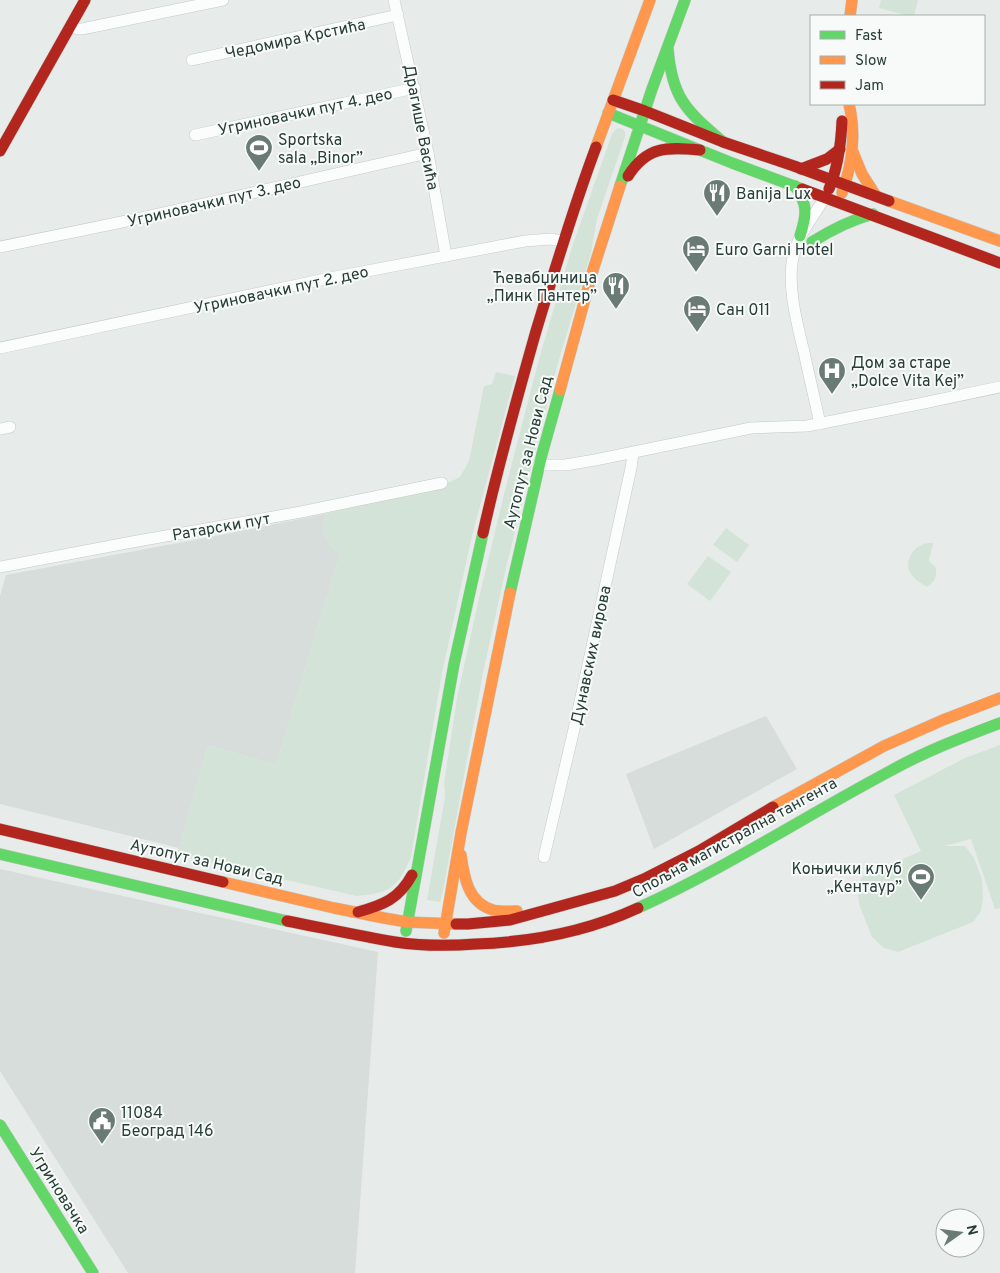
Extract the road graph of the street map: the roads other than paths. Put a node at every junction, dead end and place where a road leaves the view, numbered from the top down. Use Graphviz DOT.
graph roads {
  1 [pos="85,0"];
  2 [pos="223,0"];
  3 [pos="394,0"];
  4 [pos="650,0"];
  5 [pos="685,0"];
  6 [pos="852,0"];
  7 [pos="398,15"];
  8 [pos="850,15"];
  9 [pos="70,27"];
  10 [pos="668,46"];
  11 [pos="192,60"];
  12 [pos="414,88"];
  13 [pos="613,100"];
  14 [pos="848,105"];
  15 [pos="645,111"];
  16 [pos="608,113"];
  17 [pos="641,124"];
  18 [pos="195,135"];
  19 [pos="723,142"];
  20 [pos="846,148"];
  21 [pos="700,150"];
  22 [pos="0,152"];
  23 [pos="428,153"];
  24 [pos="801,169"];
  25 [pos="833,180"];
  26 [pos="845,185"];
  27 [pos="795,186"];
  28 [pos="876,196"];
  29 [pos="825,197"];
  30 [pos="616,198"];
  31 [pos="837,202"];
  32 [pos="873,214"];
  33 [pos="800,236"];
  34 [pos="1000,241"];
  35 [pos="563,242"];
  36 [pos="812,242"];
  37 [pos="0,247"];
  38 [pos="446,256"];
  39 [pos="1000,263"];
  40 [pos="0,348"];
  41 [pos="1000,387"];
  42 [pos="820,424"];
  43 [pos="633,453"];
  44 [pos="539,465"];
  45 [pos="442,483"];
  46 [pos="0,567"];
  47 [pos="1000,698"];
  48 [pos="1000,723"];
  49 [pos="0,829"];
  50 [pos="460,842"];
  51 [pos="0,854"];
  52 [pos="544,857"];
  53 [pos="418,862"];
  54 [pos="551,910"];
  55 [pos="356,912"];
  56 [pos="407,922"];
  57 [pos="445,924"];
  58 [pos="404,943"];
  59 [pos="443,946"];
  60 [pos="0,1125"];
  61 [pos="93,1273"];
  1 -- 9 [label="main road"];
  2 -- 9 [label="street"];
  3 -- 7 [label="street, Драгише Васића"];
  4 -- 13 [label="main road, Аутопут за Нови Сад"];
  5 -- 10 [label="main road, Аутопут за Нови Сад"];
  6 -- 8 [label="main road"];
  7 -- 11 [label="street, Чедомира Крстића"];
  7 -- 12 [label="street, Драгише Васића"];
  9 -- 22 [label="main road"];
  10 -- 15 [label="main road, Аутопут за Нови Сад"];
  10 -- 19 [label="main road"];
  12 -- 18 [label="street, Угриновачки пут 4. део"];
  12 -- 23 [label="street, Драгише Васића"];
  13 -- 15 [label="main road"];
  13 -- 16 [label="main road, Аутопут за Нови Сад"];
  14 -- 20 [label="main road"];
  15 -- 17 [label="main road, Аутопут за Нови Сад"];
  15 -- 19 [label="main road"];
  16 -- 17 [label="main road"];
  16 -- 35 [label="main road, Аутопут за Нови Сад"];
  17 -- 21 [label="main road"];
  17 -- 30 [label="main road, Аутопут за Нови Сад"];
  19 -- 24 [label="main road"];
  20 -- 24 [label="main road"];
  20 -- 25 [label="main road"];
  20 -- 26 [label="main road"];
  20 -- 28 [label="main road"];
  21 -- 27 [label="main road"];
  21 -- 30 [label="main road"];
  23 -- 37 [label="street, Угриновачки пут 3. део"];
  23 -- 38 [label="street, Драгише Васића"];
  24 -- 25 [label="main road"];
  25 -- 26 [label="main road"];
  25 -- 29 [label="main road"];
  26 -- 28 [label="main road"];
  26 -- 31 [label="main road"];
  27 -- 29 [label="main road"];
  27 -- 33 [label="main road"];
  28 -- 34 [label="main road"];
  29 -- 31 [label="main road"];
  29 -- 33 [label="street"];
  30 -- 44 [label="main road, Аутопут за Нови Сад"];
  31 -- 32 [label="main road"];
  32 -- 36 [label="main road"];
  32 -- 39 [label="main road"];
  33 -- 42 [label="street"];
  35 -- 38 [label="street, Угриновачки пут 2. део"];
  35 -- 53 [label="main road, Аутопут за Нови Сад"];
  38 -- 40 [label="street, Угриновачки пут 2. део"];
  41 -- 42 [label="street"];
  42 -- 43 [label="street"];
  43 -- 44 [label="street"];
  43 -- 52 [label="street, Дунавских вирова"];
  44 -- 50 [label="main road, Аутопут за Нови Сад"];
  45 -- 46 [label="street, Ратарски пут"];
  47 -- 54 [label="main road, Спољна магистрална тангента"];
  48 -- 59 [label="main road, Спољна магистрална тангента"];
  49 -- 55 [label="main road, Аутопут за Нови Сад"];
  50 -- 54 [label="main road"];
  50 -- 57 [label="main road, Аутопут за Нови Сад"];
  51 -- 58 [label="main road"];
  53 -- 55 [label="main road"];
  53 -- 56 [label="main road, Аутопут за Нови Сад"];
  54 -- 57 [label="main road, Спољна магистрална тангента"];
  55 -- 56 [label="main road, Аутопут за Нови Сад"];
  56 -- 57 [label="main road, Аутопут за Нови Сад"];
  56 -- 58 [label="main road, Аутопут за Нови Сад"];
  57 -- 59 [label="main road, Аутопут за Нови Сад"];
  58 -- 59 [label="main road"];
  60 -- 61 [label="main road, Угриновачка"];
}
